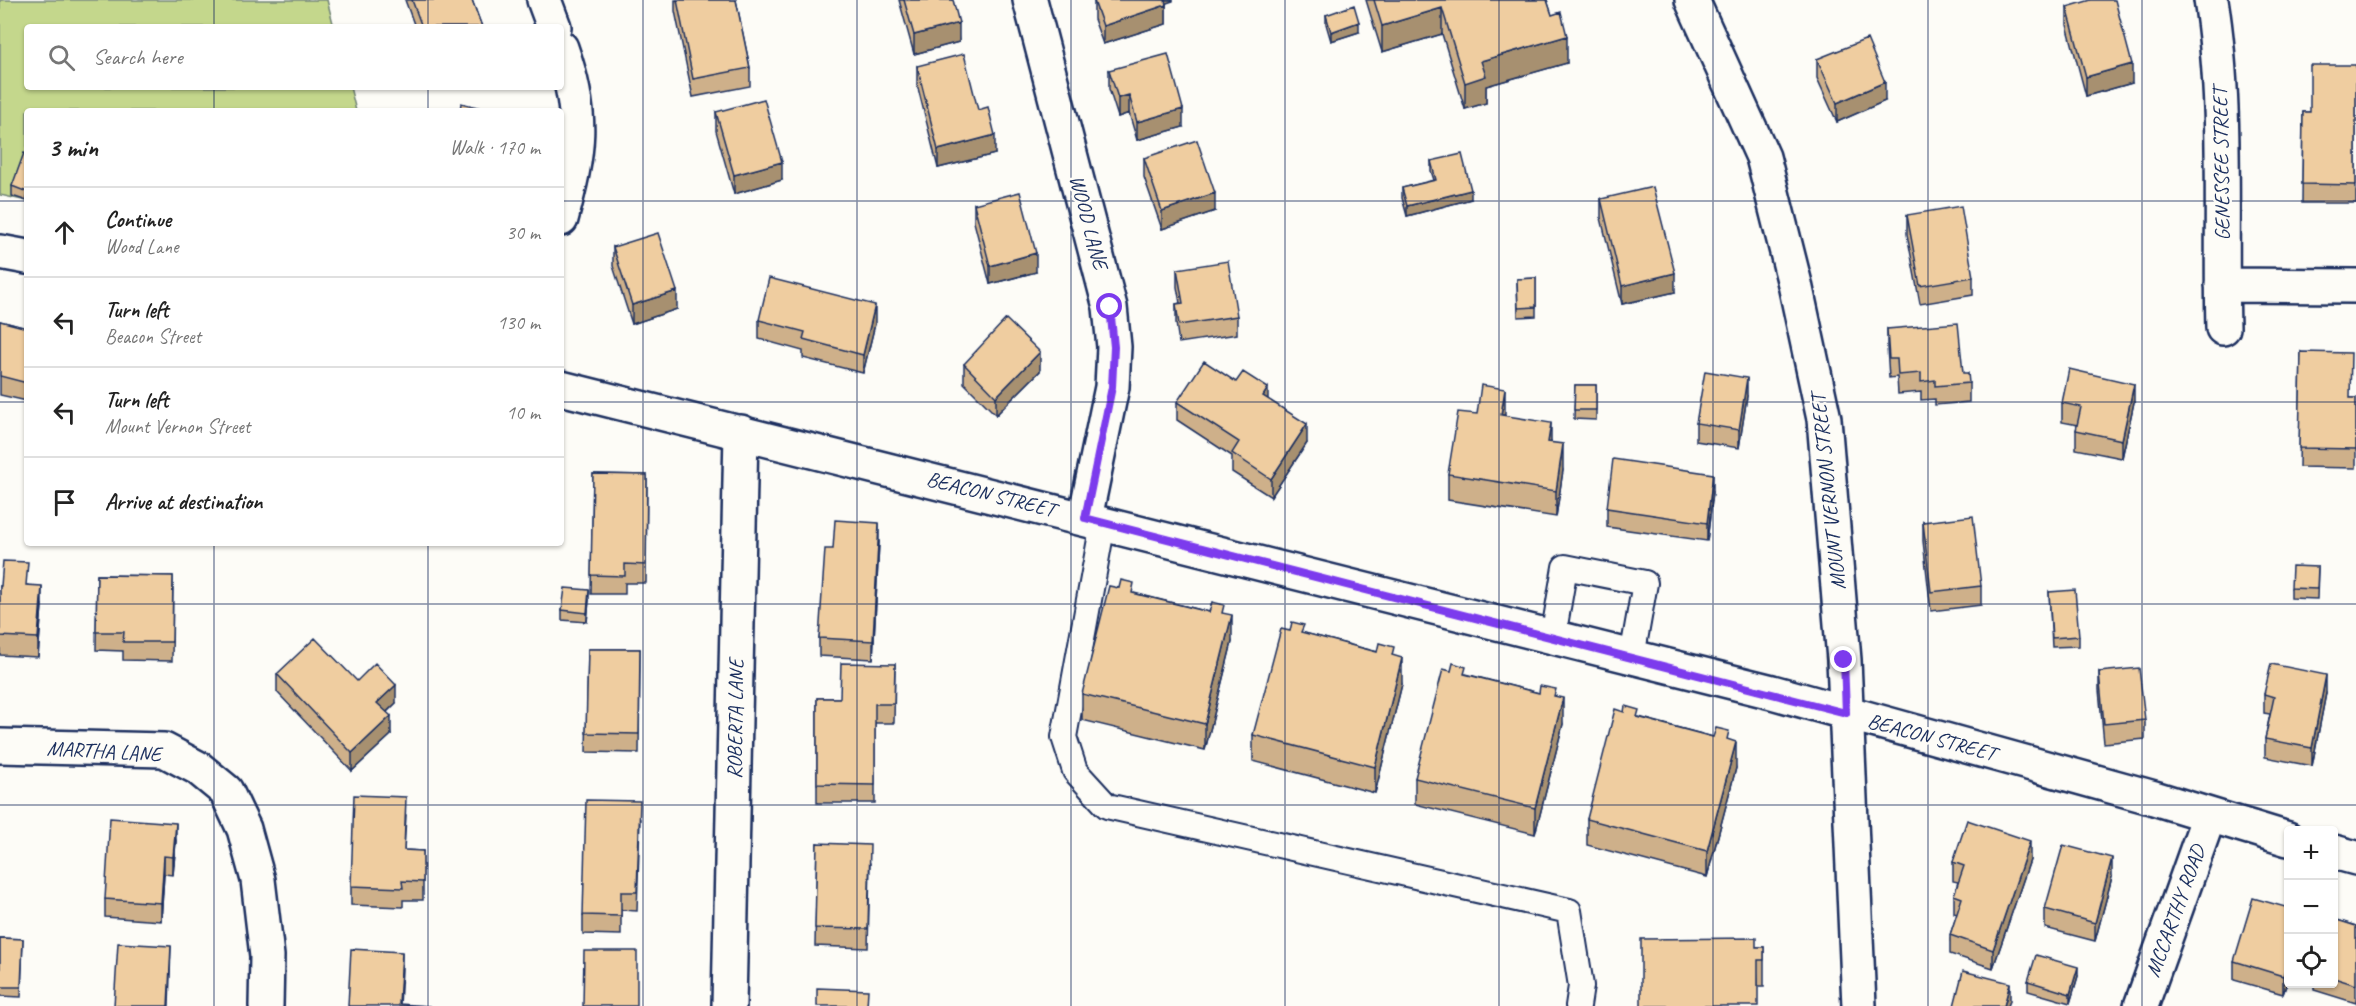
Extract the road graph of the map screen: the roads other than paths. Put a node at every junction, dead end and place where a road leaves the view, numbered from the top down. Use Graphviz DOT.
graph roads {
  1 [pos="544,0"];
  2 [pos="1030,0"];
  3 [pos="1692,0"];
  4 [pos="2211,0"];
  5 [pos="553,24"];
  6 [pos="564,58"];
  7 [pos="564,206"];
  8 [pos="0,252"];
  9 [pos="24,256"];
  10 [pos="2222,285"];
  11 [pos="2356,286"];
  12 [pos="2223,328"];
  13 [pos="564,389"];
  14 [pos="741,432"];
  15 [pos="1094,521"];
  16 [pos="1554,637"];
  17 [pos="1632,657"];
  18 [pos="1846,713"];
  19 [pos="0,746"];
  20 [pos="2209,816"];
  21 [pos="2284,838"];
  22 [pos="2338,853"];
  23 [pos="2356,858"];
  24 [pos="266,1006"];
  25 [pos="729,1006"];
  26 [pos="1578,1006"];
  27 [pos="1859,1006"];
  28 [pos="2141,1006"];
  1 -- 5 [label="main road"];
  2 -- 15 [label="main road, WOOD LANE"];
  3 -- 18 [label="main road, MOUNT VERNON STREET"];
  4 -- 10 [label="main road, GENESSEE STREET"];
  6 -- 7 [label="main road"];
  8 -- 9 [label="main road"];
  10 -- 11 [label="main road"];
  10 -- 12 [label="main road, GENESSEE STREET"];
  13 -- 14 [label="main road, BEACON STREET"];
  14 -- 15 [label="main road, BEACON STREET"];
  14 -- 25 [label="main road, ROBERTA LANE"];
  15 -- 16 [label="main road, BEACON STREET"];
  15 -- 26 [label="lane"];
  16 -- 17 [label="main road, BEACON STREET"];
  16 -- 17 [label="lane"];
  17 -- 18 [label="main road, BEACON STREET"];
  18 -- 20 [label="main road, BEACON STREET"];
  18 -- 27 [label="main road, MOUNT VERNON STREET"];
  19 -- 24 [label="main road, MARTHA LANE"];
  20 -- 21 [label="main road, BEACON STREET"];
  20 -- 28 [label="main road, MCCARTHY ROAD"];
  22 -- 23 [label="main road"];
}
